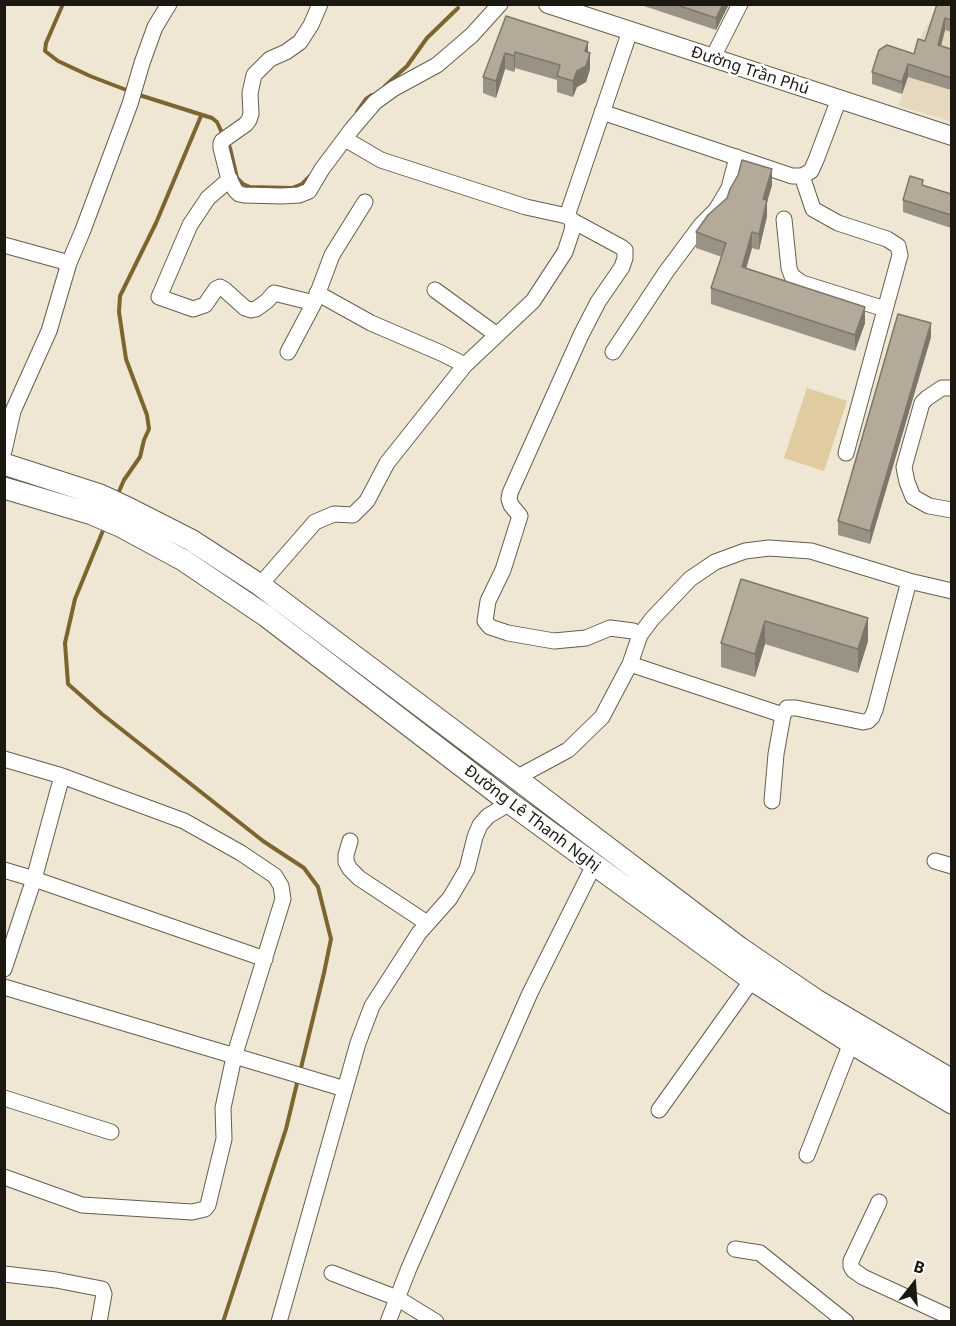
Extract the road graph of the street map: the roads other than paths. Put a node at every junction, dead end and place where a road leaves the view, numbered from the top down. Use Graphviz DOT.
graph roads {
  1 [pos="168,4"];
  2 [pos="320,4"];
  3 [pos="500,4"];
  4 [pos="740,4"];
  5 [pos="560,6"];
  6 [pos="630,31"];
  7 [pos="712,59"];
  8 [pos="839,99"];
  9 [pos="602,112"];
  10 [pos="951,136"];
  11 [pos="345,139"];
  12 [pos="737,158"];
  13 [pos="802,176"];
  14 [pos="230,179"];
  15 [pos="365,202"];
  16 [pos="570,218"];
  17 [pos="784,219"];
  18 [pos="4,245"];
  19 [pos="69,263"];
  20 [pos="435,290"];
  21 [pos="315,298"];
  22 [pos="885,309"];
  23 [pos="497,335"];
  24 [pos="288,351"];
  25 [pos="613,352"];
  26 [pos="465,365"];
  27 [pos="951,388"];
  28 [pos="9,409"];
  29 [pos="4,451"];
  30 [pos="846,453"];
  31 [pos="4,464"];
  32 [pos="4,488"];
  33 [pos="96,505"];
  34 [pos="951,510"];
  35 [pos="124,517"];
  36 [pos="909,581"];
  37 [pos="260,585"];
  38 [pos="951,591"];
  39 [pos="640,635"];
  40 [pos="630,664"];
  41 [pos="369,668"];
  42 [pos="355,686"];
  43 [pos="783,715"];
  44 [pos="4,759"];
  45 [pos="62,776"];
  46 [pos="516,777"];
  47 [pos="772,801"];
  48 [pos="510,803"];
  49 [pos="350,842"];
  50 [pos="935,861"];
  51 [pos="594,865"];
  52 [pos="951,866"];
  53 [pos="4,870"];
  54 [pos="34,879"];
  55 [pos="427,923"];
  56 [pos="265,959"];
  57 [pos="4,969"];
  58 [pos="752,980"];
  59 [pos="4,987"];
  60 [pos="851,1042"];
  61 [pos="234,1057"];
  62 [pos="951,1080"];
  63 [pos="338,1087"];
  64 [pos="4,1098"];
  65 [pos="951,1103"];
  66 [pos="658,1110"];
  67 [pos="111,1132"];
  68 [pos="807,1155"];
  69 [pos="4,1177"];
  70 [pos="879,1202"];
  71 [pos="735,1249"];
  72 [pos="332,1273"];
  73 [pos="4,1274"];
  74 [pos="397,1298"];
  75 [pos="931,1315"];
  76 [pos="951,1318"];
  77 [pos="99,1322"];
  78 [pos="279,1322"];
  79 [pos="388,1322"];
  80 [pos="436,1322"];
  81 [pos="846,1322"];
  1 -- 19 [label="street"];
  2 -- 14 [label="street"];
  3 -- 11 [label="street"];
  4 -- 7 [label="street"];
  5 -- 6 [label="main road, Đường Trần Phú"];
  6 -- 7 [label="main road, Đường Trần Phú"];
  6 -- 9 [label="street"];
  7 -- 8 [label="main road, Đường Trần Phú"];
  8 -- 10 [label="main road, Đường Trần Phú"];
  8 -- 13 [label="street"];
  9 -- 12 [label="street"];
  9 -- 16 [label="street"];
  11 -- 14 [label="street"];
  11 -- 16 [label="street"];
  12 -- 13 [label="street"];
  12 -- 25 [label="street"];
  13 -- 22 [label="street"];
  14 -- 21 [label="street"];
  15 -- 21 [label="street"];
  16 -- 23 [label="street"];
  16 -- 39 [label="street"];
  17 -- 22 [label="street"];
  18 -- 19 [label="street"];
  19 -- 28 [label="street"];
  20 -- 23 [label="street"];
  21 -- 24 [label="street"];
  21 -- 26 [label="street"];
  22 -- 30 [label="street"];
  23 -- 26 [label="street"];
  26 -- 37 [label="street"];
  27 -- 34 [label="street"];
  28 -- 29 [label="street"];
  31 -- 33 [label="highway"];
  32 -- 33 [label="highway"];
  33 -- 35 [label="highway"];
  35 -- 37 [label="highway, Đường Lê Thanh Nghị"];
  35 -- 42 [label="highway, Đường Lê Thanh Nghị"];
  36 -- 38 [label="street"];
  36 -- 39 [label="street"];
  36 -- 43 [label="street"];
  37 -- 41 [label="highway, Đường Lê Thanh Nghị"];
  39 -- 40 [label="street"];
  40 -- 43 [label="street"];
  40 -- 46 [label="street"];
  41 -- 42 [label="highway"];
  41 -- 46 [label="highway, Đường Lê Thanh Nghị"];
  42 -- 48 [label="highway, Đường Lê Thanh Nghị"];
  43 -- 47 [label="street"];
  44 -- 45 [label="street"];
  45 -- 54 [label="street"];
  45 -- 56 [label="street"];
  46 -- 62 [label="highway, Đường Lê Thanh Nghị"];
  48 -- 51 [label="highway, Đường Lê Thanh Nghị"];
  48 -- 55 [label="street"];
  49 -- 55 [label="street"];
  50 -- 52 [label="street"];
  51 -- 58 [label="highway, Đường Lê Thanh Nghị"];
  51 -- 74 [label="street"];
  53 -- 54 [label="street"];
  54 -- 56 [label="street"];
  54 -- 57 [label="street"];
  55 -- 63 [label="street"];
  56 -- 61 [label="street"];
  58 -- 60 [label="highway, Đường Lê Thanh Nghị"];
  58 -- 66 [label="street"];
  59 -- 61 [label="street"];
  60 -- 65 [label="highway, Đường Lê Thanh Nghị"];
  60 -- 68 [label="street"];
  61 -- 63 [label="street"];
  61 -- 69 [label="street"];
  63 -- 78 [label="street"];
  64 -- 67 [label="street"];
  70 -- 75 [label="street"];
  71 -- 81 [label="street"];
  72 -- 74 [label="street"];
  73 -- 77 [label="street"];
  74 -- 79 [label="street"];
  74 -- 80 [label="street"];
  75 -- 76 [label="street"];
}
